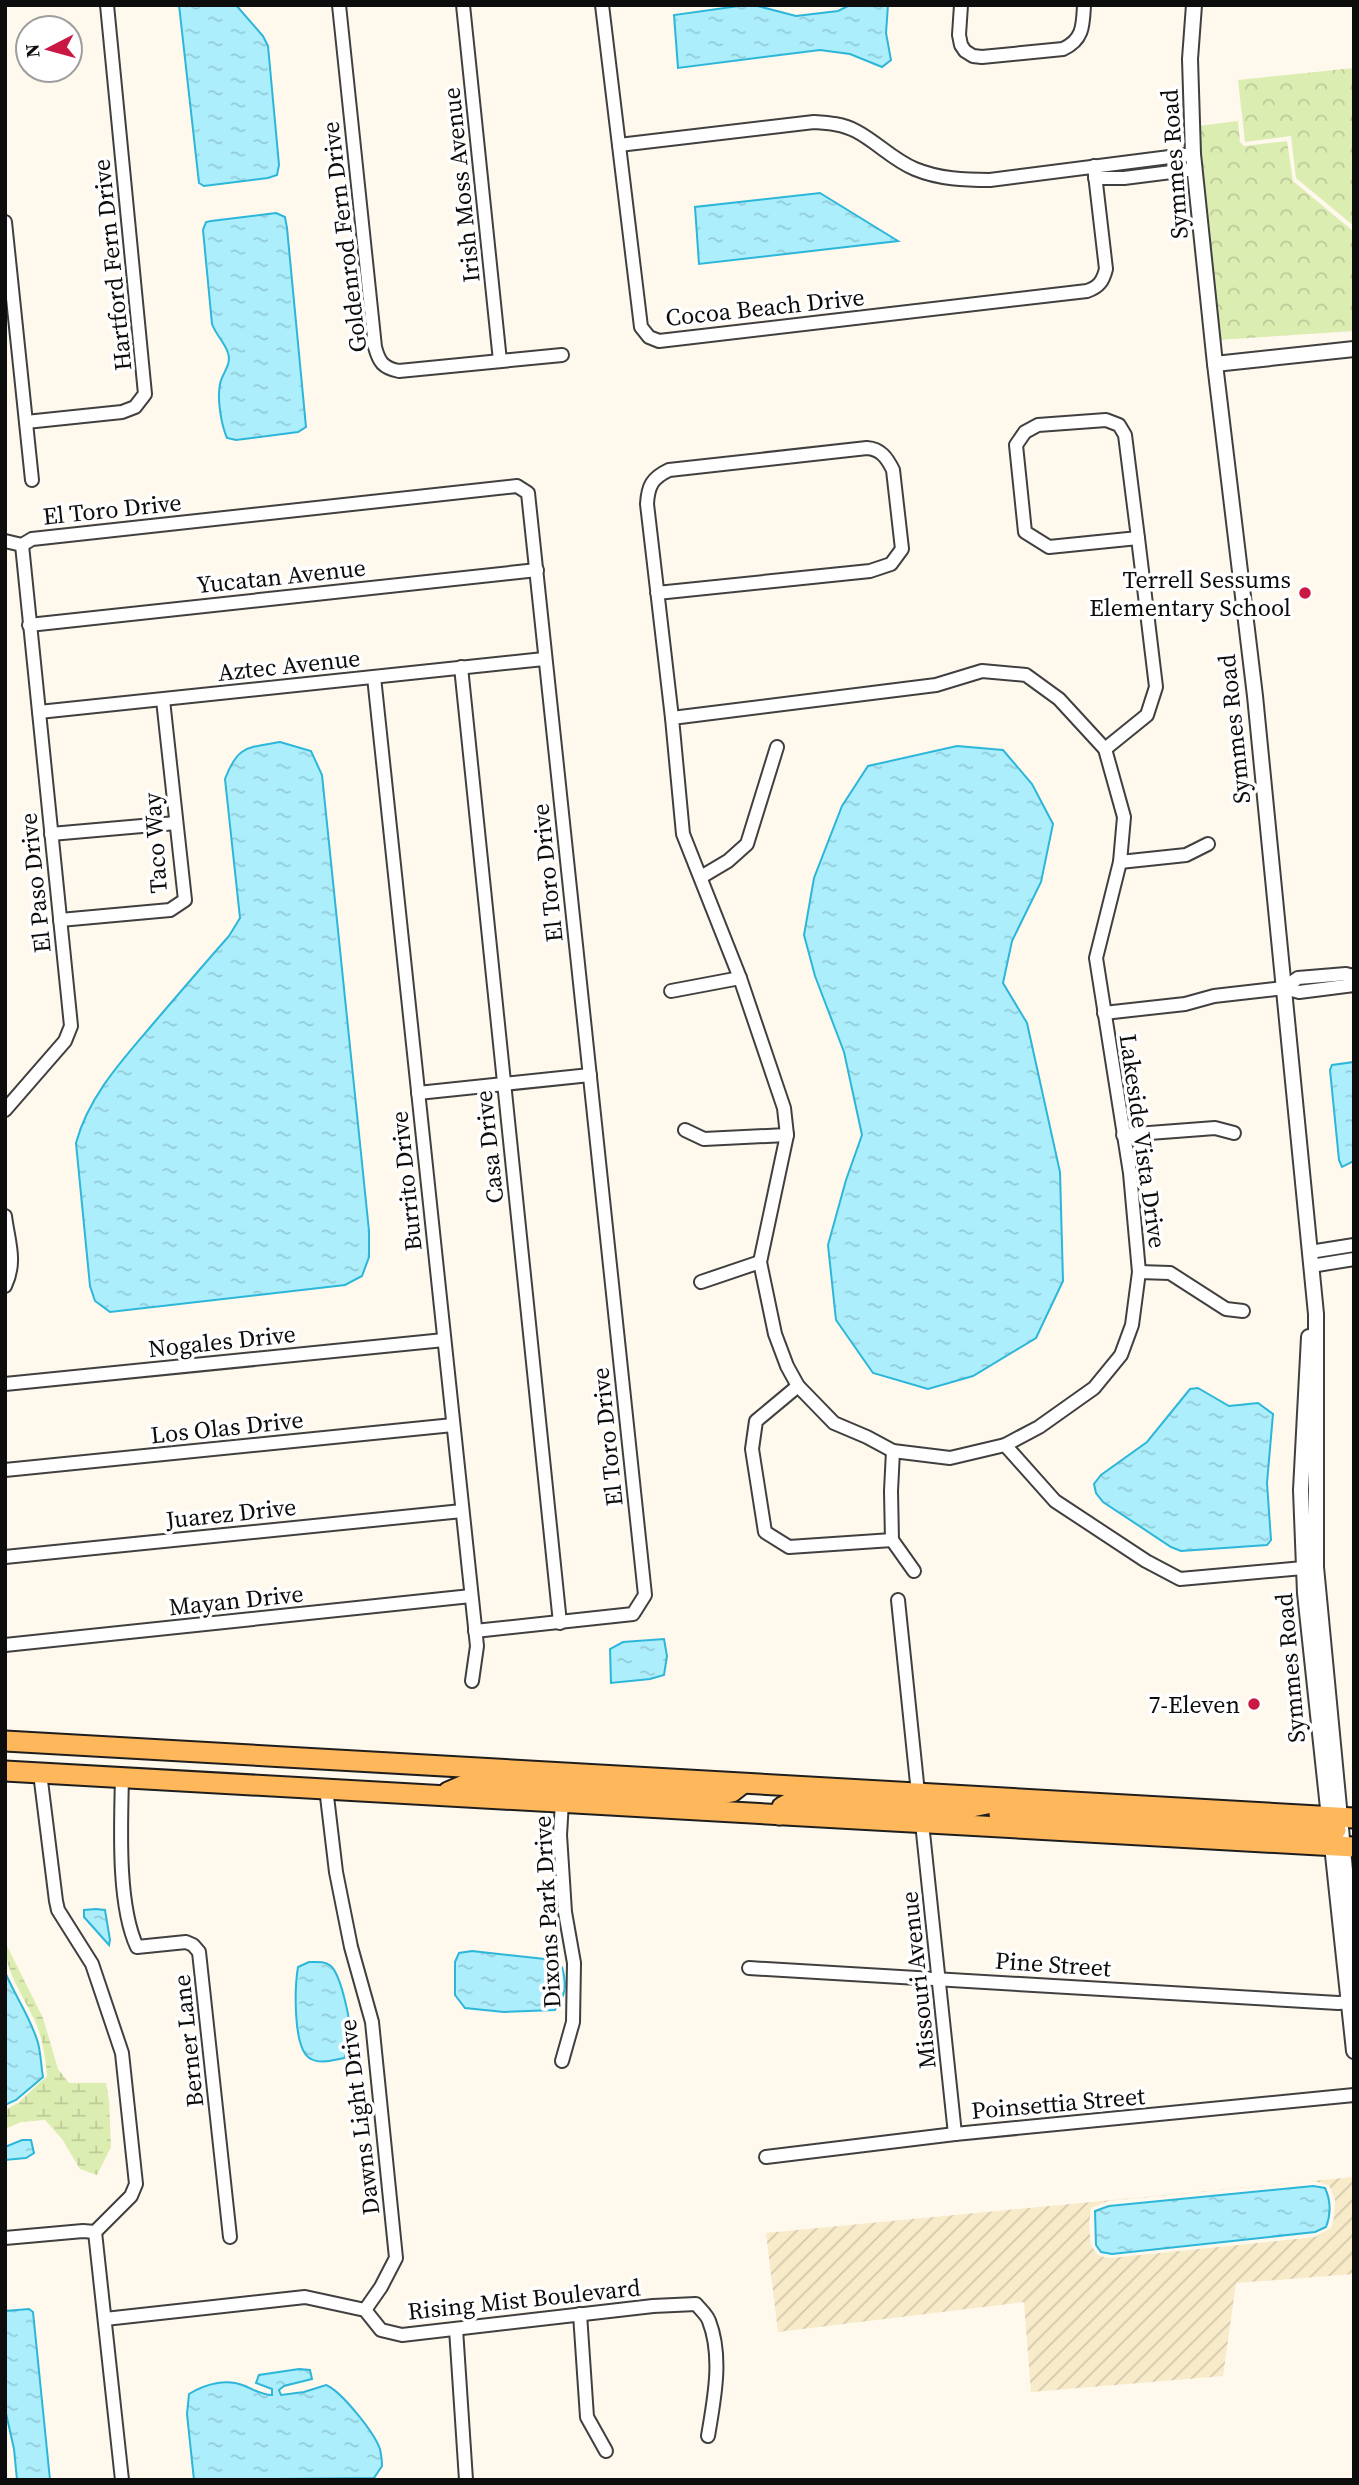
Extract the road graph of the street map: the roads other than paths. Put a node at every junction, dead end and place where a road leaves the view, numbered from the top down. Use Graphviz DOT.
graph roads {
  1 [pos="107,5"];
  2 [pos="339,5"];
  3 [pos="463,5"];
  4 [pos="602,5"];
  5 [pos="961,5"];
  6 [pos="1084,5"];
  7 [pos="1194,5"];
  8 [pos="619,145"];
  9 [pos="1193,154"];
  10 [pos="1132,162"];
  11 [pos="1195,169"];
  12 [pos="1095,172"];
  13 [pos="1133,177"];
  14 [pos="5,222"];
  15 [pos="1354,349"];
  16 [pos="562,355"];
  17 [pos="500,361"];
  18 [pos="1215,364"];
  19 [pos="26,422"];
  20 [pos="32,480"];
  21 [pos="1138,538"];
  22 [pos="5,541"];
  23 [pos="23,545"];
  24 [pos="537,570"];
  25 [pos="657,593"];
  26 [pos="29,625"];
  27 [pos="544,659"];
  28 [pos="461,667"];
  29 [pos="374,677"];
  30 [pos="163,700"];
  31 [pos="38,712"];
  32 [pos="672,718"];
  33 [pos="777,747"];
  34 [pos="1105,749"];
  35 [pos="176,822"];
  36 [pos="51,834"];
  37 [pos="1208,844"];
  38 [pos="1120,862"];
  39 [pos="701,877"];
  40 [pos="60,920"];
  41 [pos="1354,976"];
  42 [pos="740,978"];
  43 [pos="1354,985"];
  44 [pos="1284,988"];
  45 [pos="671,991"];
  46 [pos="1104,1013"];
  47 [pos="590,1075"];
  48 [pos="503,1084"];
  49 [pos="418,1093"];
  50 [pos="5,1110"];
  51 [pos="685,1130"];
  52 [pos="1234,1133"];
  53 [pos="787,1135"];
  54 [pos="1124,1135"];
  55 [pos="5,1216"];
  56 [pos="6,1222"];
  57 [pos="1354,1245"];
  58 [pos="1354,1259"];
  59 [pos="760,1262"];
  60 [pos="1311,1266"];
  61 [pos="1139,1272"];
  62 [pos="701,1282"];
  63 [pos="5,1286"];
  64 [pos="1243,1311"];
  65 [pos="444,1340"];
  66 [pos="5,1384"];
  67 [pos="798,1386"];
  68 [pos="453,1425"];
  69 [pos="1005,1445"];
  70 [pos="893,1451"];
  71 [pos="5,1471"];
  72 [pos="462,1510"];
  73 [pos="892,1540"];
  74 [pos="5,1558"];
  75 [pos="1310,1567"];
  76 [pos="914,1571"];
  77 [pos="471,1596"];
  78 [pos="898,1600"];
  79 [pos="560,1623"];
  80 [pos="475,1631"];
  81 [pos="5,1645"];
  82 [pos="472,1681"];
  83 [pos="5,1741"];
  84 [pos="5,1771"];
  85 [pos="40,1773"];
  86 [pos="122,1777"];
  87 [pos="743,1783"];
  88 [pos="326,1788"];
  89 [pos="918,1793"];
  90 [pos="444,1794"];
  91 [pos="1010,1798"];
  92 [pos="562,1802"];
  93 [pos="779,1815"];
  94 [pos="922,1823"];
  95 [pos="1340,1832"];
  96 [pos="1354,1964"];
  97 [pos="749,1968"];
  98 [pos="940,1978"];
  99 [pos="1351,2003"];
  100 [pos="1354,2051"];
  101 [pos="562,2061"];
  102 [pos="1354,2095"];
  103 [pos="955,2134"];
  104 [pos="766,2157"];
  105 [pos="95,2232"];
  106 [pos="230,2237"];
  107 [pos="5,2238"];
  108 [pos="365,2310"];
  109 [pos="580,2314"];
  110 [pos="105,2319"];
  111 [pos="456,2329"];
  112 [pos="708,2436"];
  113 [pos="606,2451"];
  114 [pos="122,2480"];
  115 [pos="466,2480"];
  1 -- 19 [label="street, Hartford Fern Drive"];
  2 -- 17 [label="street, Goldenrod Fern Drive"];
  3 -- 17 [label="street, Irish Moss Avenue"];
  4 -- 8 [label="street, Cocoa Beach Drive"];
  5 -- 6 [label="street"];
  7 -- 9 [label="street, Symmes Road"];
  8 -- 12 [label="street"];
  8 -- 12 [label="street, Cocoa Beach Drive"];
  9 -- 10 [label="street"];
  9 -- 11 [label="street, Symmes Road"];
  10 -- 12 [label="street"];
  10 -- 13 [label="street"];
  11 -- 13 [label="street"];
  11 -- 18 [label="street, Symmes Road"];
  12 -- 13 [label="street"];
  14 -- 19 [label="street"];
  15 -- 18 [label="street"];
  16 -- 17 [label="street, Goldenrod Fern Drive"];
  18 -- 44 [label="street, Symmes Road"];
  19 -- 20 [label="street"];
  21 -- 21 [label="street"];
  21 -- 34 [label="street"];
  22 -- 23 [label="street, El Toro Drive"];
  23 -- 24 [label="street, El Toro Drive"];
  23 -- 26 [label="street, El Paso Drive"];
  24 -- 26 [label="street, Yucatan Avenue"];
  24 -- 27 [label="street, El Toro Drive"];
  25 -- 25 [label="street, Lakeside Vista Drive"];
  25 -- 32 [label="street, Lakeside Vista Drive"];
  26 -- 31 [label="street, El Paso Drive"];
  27 -- 28 [label="street, Aztec Avenue"];
  27 -- 47 [label="street, El Toro Drive"];
  28 -- 29 [label="street, Aztec Avenue"];
  28 -- 48 [label="street, Casa Drive"];
  29 -- 30 [label="street, Aztec Avenue"];
  29 -- 49 [label="street, Burrito Drive"];
  30 -- 31 [label="street, Aztec Avenue"];
  30 -- 35 [label="street, Taco Way"];
  31 -- 36 [label="street, El Paso Drive"];
  32 -- 34 [label="street, Lakeside Vista Drive"];
  32 -- 39 [label="street, Lakeside Vista Drive"];
  33 -- 39 [label="street"];
  34 -- 38 [label="street, Lakeside Vista Drive"];
  35 -- 36 [label="street"];
  35 -- 40 [label="street, Taco Way"];
  36 -- 40 [label="street, El Paso Drive"];
  37 -- 38 [label="street"];
  38 -- 46 [label="street, Lakeside Vista Drive"];
  39 -- 42 [label="street, Lakeside Vista Drive"];
  40 -- 50 [label="street, El Paso Drive"];
  41 -- 44 [label="street"];
  42 -- 45 [label="street"];
  42 -- 53 [label="street, Lakeside Vista Drive"];
  43 -- 44 [label="street"];
  44 -- 46 [label="street"];
  44 -- 60 [label="street, Symmes Road"];
  46 -- 54 [label="street, Lakeside Vista Drive"];
  47 -- 48 [label="street"];
  47 -- 79 [label="street, El Toro Drive"];
  48 -- 49 [label="street"];
  48 -- 79 [label="street, Casa Drive"];
  49 -- 65 [label="street, Burrito Drive"];
  51 -- 53 [label="street"];
  52 -- 54 [label="street"];
  53 -- 59 [label="street, Lakeside Vista Drive"];
  54 -- 61 [label="street, Lakeside Vista Drive"];
  55 -- 56 [label="street"];
  56 -- 63 [label="street"];
  57 -- 60 [label="street"];
  58 -- 60 [label="street"];
  59 -- 62 [label="street"];
  59 -- 67 [label="street, Lakeside Vista Drive"];
  60 -- 75 [label="street, Symmes Road"];
  61 -- 64 [label="street"];
  61 -- 69 [label="street, Lakeside Vista Drive"];
  65 -- 66 [label="street, Nogales Drive"];
  65 -- 68 [label="street, Burrito Drive"];
  67 -- 70 [label="street, Lakeside Vista Drive"];
  67 -- 73 [label="street"];
  68 -- 71 [label="street, Los Olas Drive"];
  68 -- 72 [label="street, Burrito Drive"];
  69 -- 70 [label="street, Lakeside Vista Drive"];
  69 -- 75 [label="street"];
  70 -- 73 [label="street"];
  72 -- 74 [label="street, Juarez Drive"];
  72 -- 77 [label="street, Burrito Drive"];
  73 -- 76 [label="street"];
  75 -- 95 [label="street, Symmes Road"];
  77 -- 80 [label="street, Burrito Drive"];
  77 -- 81 [label="street, Mayan Drive"];
  78 -- 89 [label="street"];
  79 -- 80 [label="street, El Toro Drive"];
  80 -- 82 [label="street, Burrito Drive"];
  83 -- 87 [label="main road"];
  84 -- 85 [label="main road"];
  85 -- 86 [label="main road"];
  85 -- 105 [label="street"];
  86 -- 88 [label="main road"];
  86 -- 106 [label="street, Berner Lane"];
  87 -- 89 [label="main road"];
  87 -- 90 [label="main road"];
  88 -- 90 [label="main road"];
  88 -- 108 [label="street, Dawns Light Drive"];
  89 -- 91 [label="main road"];
  90 -- 92 [label="main road"];
  91 -- 93 [label="main road"];
  91 -- 95 [label="main road"];
  92 -- 93 [label="main road"];
  92 -- 101 [label="street, Dixons Park Drive"];
  93 -- 94 [label="main road"];
  94 -- 95 [label="main road"];
  94 -- 98 [label="street, Missouri Avenue"];
  95 -- 96 [label="street, Symmes Road"];
  95 -- 99 [label="street, Symmes Road"];
  97 -- 98 [label="street, Pine Street"];
  98 -- 99 [label="street, Pine Street"];
  98 -- 103 [label="street, Missouri Avenue"];
  99 -- 100 [label="street, Symmes Road"];
  102 -- 103 [label="street, Poinsettia Street"];
  103 -- 104 [label="street, Poinsettia Street"];
  105 -- 107 [label="street"];
  105 -- 110 [label="street"];
  108 -- 110 [label="street, Rising Mist Boulevard"];
  108 -- 111 [label="street, Rising Mist Boulevard"];
  109 -- 111 [label="street, Rising Mist Boulevard"];
  109 -- 112 [label="street, Rising Mist Boulevard"];
  109 -- 113 [label="street"];
  110 -- 114 [label="street"];
  111 -- 115 [label="street"];
}
